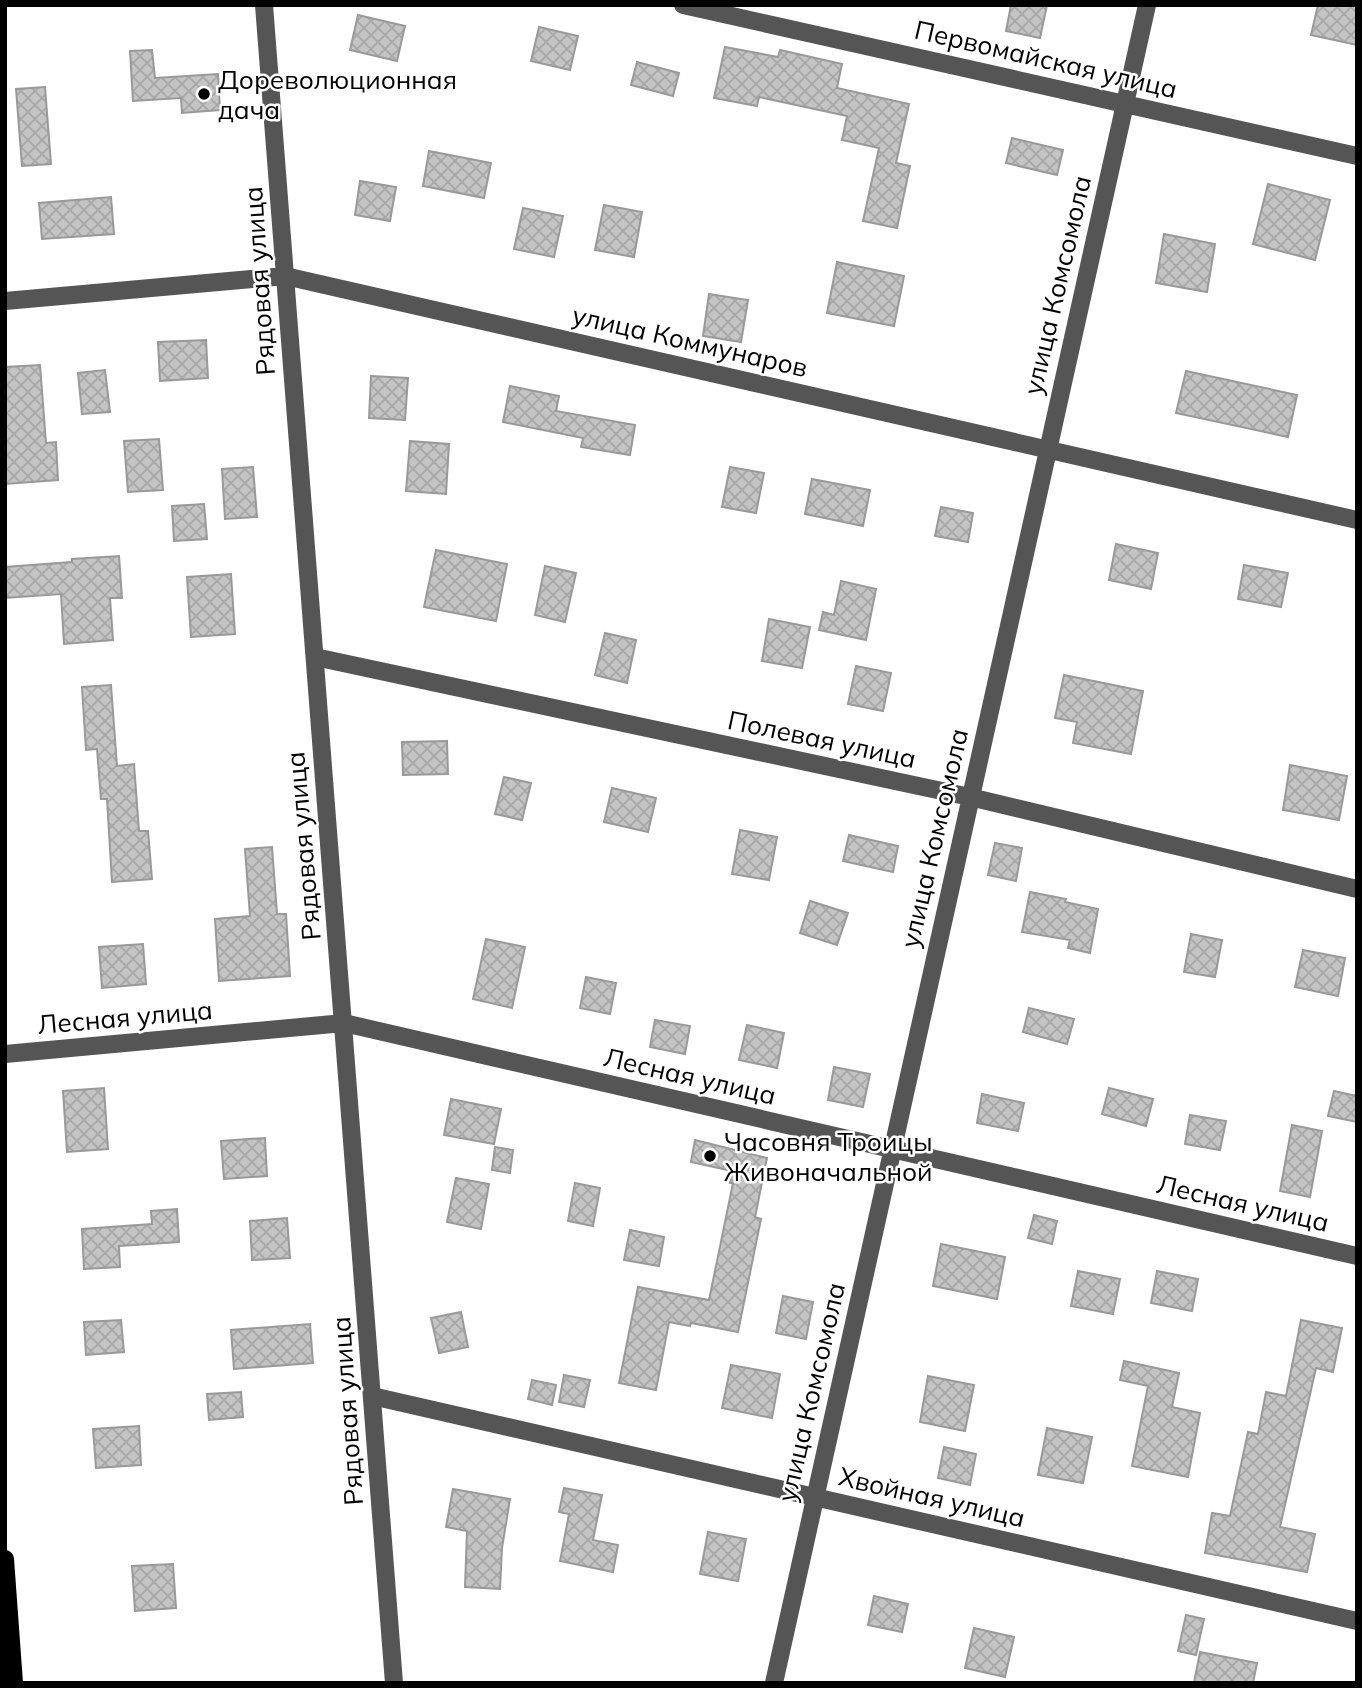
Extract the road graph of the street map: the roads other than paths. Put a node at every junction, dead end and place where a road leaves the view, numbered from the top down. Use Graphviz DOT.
graph roads {
  1 [pos="264,5"];
  2 [pos="683,5"];
  3 [pos="1147,5"];
  4 [pos="1125,104"];
  5 [pos="1357,156"];
  6 [pos="285,276"];
  7 [pos="5,301"];
  8 [pos="1048,450"];
  9 [pos="1357,520"];
  10 [pos="315,657"];
  11 [pos="970,797"];
  12 [pos="1357,889"];
  13 [pos="344,1023"];
  14 [pos="5,1054"];
  15 [pos="892,1149"];
  16 [pos="1357,1255"];
  17 [pos="372,1396"];
  18 [pos="815,1497"];
  19 [pos="5,1559"];
  20 [pos="1357,1621"];
  21 [pos="14,1683"];
  22 [pos="394,1683"];
  23 [pos="774,1683"];
  1 -- 6 [label="street, Рядовая улица"];
  2 -- 4 [label="street, Первомайская улица"];
  3 -- 4 [label="street, улица Комсомола"];
  4 -- 5 [label="street, Первомайская улица"];
  4 -- 8 [label="street, улица Комсомола"];
  6 -- 7 [label="street, улица Коммунаров"];
  6 -- 8 [label="street, улица Коммунаров"];
  6 -- 10 [label="street, Рядовая улица"];
  8 -- 9 [label="street, улица Коммунаров"];
  8 -- 11 [label="street, улица Комсомола"];
  10 -- 11 [label="street, Полевая улица"];
  10 -- 13 [label="street, Рядовая улица"];
  11 -- 12 [label="street, Полевая улица"];
  11 -- 15 [label="street, улица Комсомола"];
  13 -- 14 [label="street, Лесная улица"];
  13 -- 15 [label="street, Лесная улица"];
  13 -- 17 [label="street, Рядовая улица"];
  15 -- 16 [label="street, Лесная улица"];
  15 -- 18 [label="street, улица Комсомола"];
  17 -- 18 [label="street, Хвойная улица"];
  17 -- 22 [label="street, Рядовая улица"];
  18 -- 20 [label="street, Хвойная улица"];
  18 -- 23 [label="street, улица Комсомола"];
  19 -- 21 [label="main road"];
}
